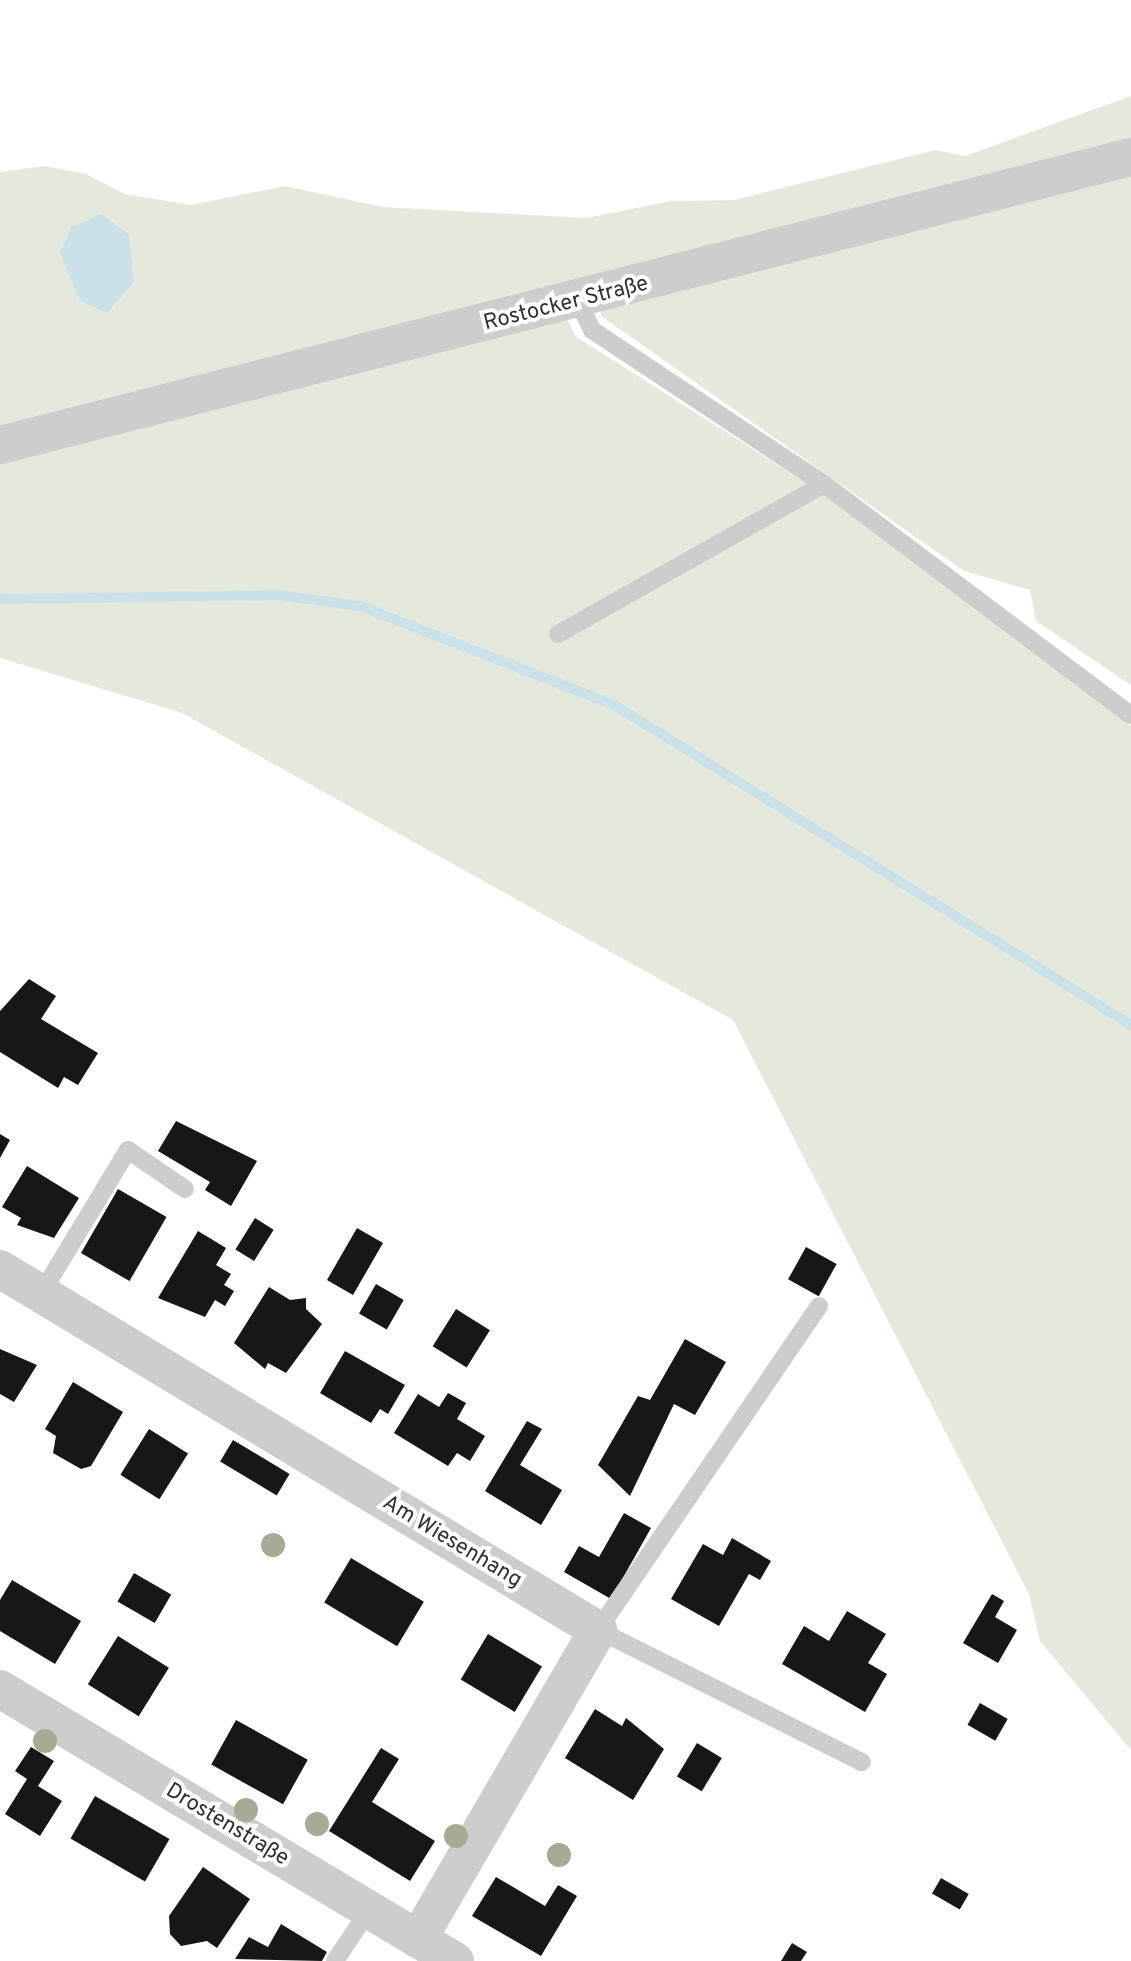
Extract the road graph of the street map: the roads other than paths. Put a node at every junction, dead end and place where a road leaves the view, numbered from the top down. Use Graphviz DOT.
graph roads {
  1 [pos="1131,157"];
  2 [pos="578,301"];
  3 [pos="0,445"];
  4 [pos="824,484"];
  5 [pos="558,634"];
  6 [pos="1131,715"];
  7 [pos="185,1189"];
  8 [pos="0,1269"];
  9 [pos="41,1294"];
  10 [pos="819,1306"];
  11 [pos="598,1630"];
  12 [pos="0,1689"];
  13 [pos="862,1762"];
  14 [pos="369,1910"];
  15 [pos="418,1939"];
  16 [pos="335,1961"];
  17 [pos="455,1961"];
  1 -- 2 [label="street, Rostocker Straße"];
  2 -- 3 [label="street, Rostocker Straße"];
  2 -- 4 [label="lane"];
  4 -- 5 [label="lane"];
  4 -- 6 [label="lane"];
  7 -- 9 [label="lane"];
  8 -- 9 [label="street, Am Wiesenhang"];
  9 -- 11 [label="street, Am Wiesenhang"];
  10 -- 11 [label="lane"];
  11 -- 13 [label="lane"];
  11 -- 15 [label="street"];
  12 -- 14 [label="street, Drostenstraße"];
  14 -- 15 [label="street, Drostenstraße"];
  14 -- 16 [label="lane"];
  15 -- 17 [label="street, Drostenstraße"];
}
